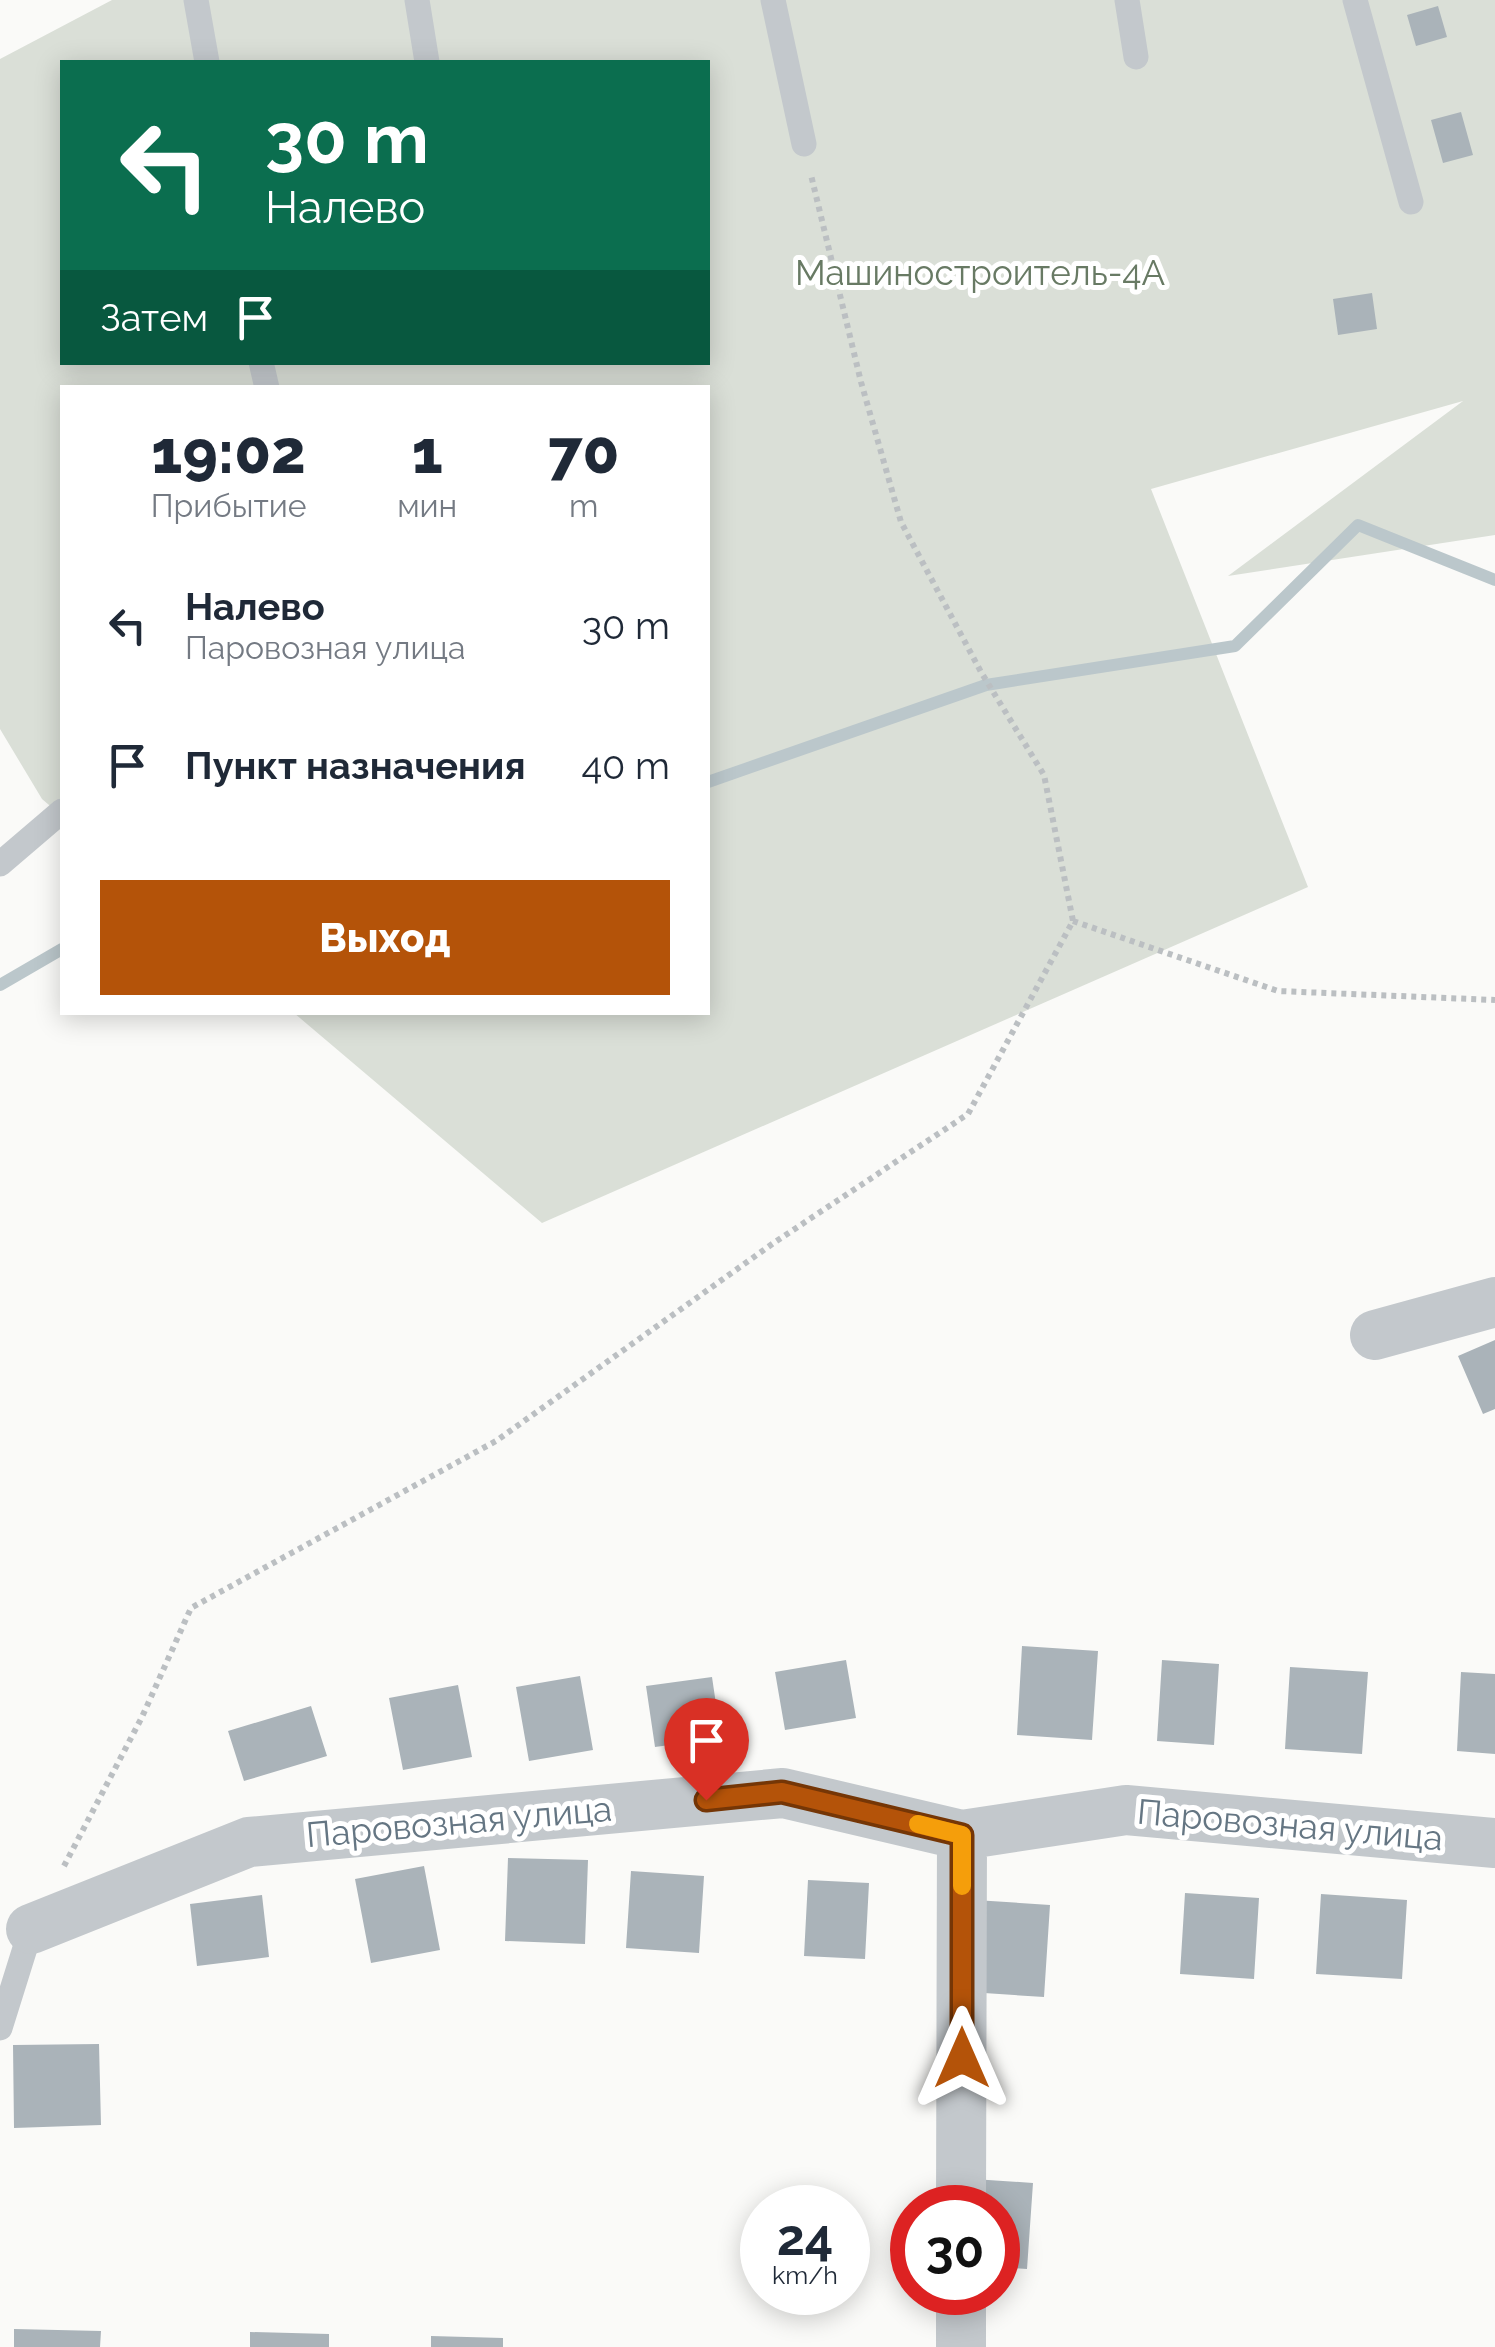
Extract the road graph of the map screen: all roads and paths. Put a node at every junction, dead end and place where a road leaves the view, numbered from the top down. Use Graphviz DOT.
graph roads {
  1 [pos="196,0"];
  2 [pos="417,0"];
  3 [pos="774,0"];
  4 [pos="1127,0"];
  5 [pos="1355,0"];
  6 [pos="1136,58"];
  7 [pos="207,60"];
  8 [pos="427,60"];
  9 [pos="804,144"];
  10 [pos="1411,202"];
  11 [pos="60,813"];
  12 [pos="0,864"];
  13 [pos="1073,921"];
  14 [pos="1495,1000"];
  15 [pos="1495,1302"];
  16 [pos="1375,1336"];
  17 [pos="962,1835"];
  18 [pos="1495,1843"];
  19 [pos="31,1929"];
  20 [pos="0,2028"];
  21 [pos="962,2185"];
  22 [pos="962,2315"];
  23 [pos="962,2347"];
  1 -- 7 [label="lane"];
  2 -- 8 [label="lane"];
  3 -- 9 [label="lane"];
  4 -- 6 [label="lane"];
  5 -- 10 [label="lane"];
  9 -- 13 [label="path"];
  11 -- 12 [label="lane"];
  13 -- 14 [label="path"];
  13 -- 19 [label="path"];
  15 -- 16 [label="street"];
  17 -- 18 [label="street, Паровозная улица"];
  17 -- 19 [label="street, Паровозная улица"];
  17 -- 21 [label="street"];
  19 -- 20 [label="lane"];
  22 -- 23 [label="street"];
}
